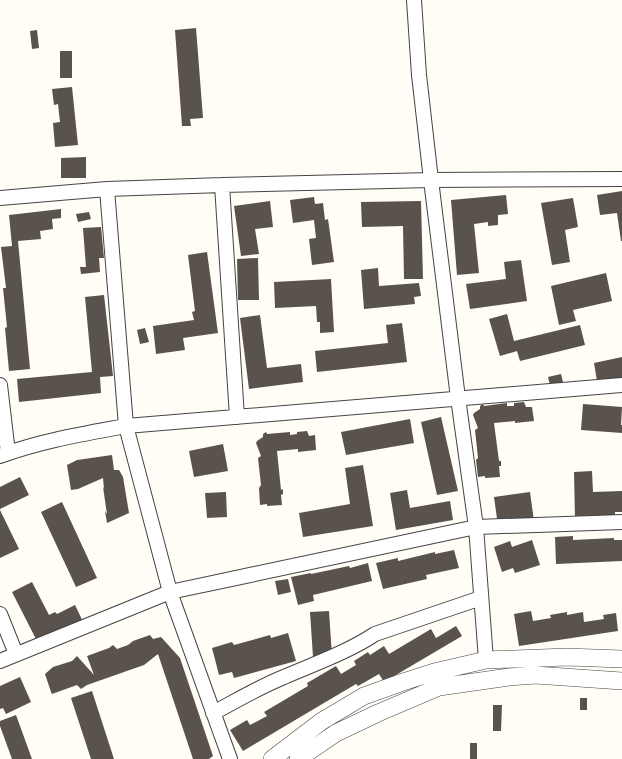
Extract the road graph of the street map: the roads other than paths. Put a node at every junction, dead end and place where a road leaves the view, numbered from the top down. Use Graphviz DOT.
graph roads {
  1 [pos="414,0"];
  2 [pos="622,179"];
  3 [pos="432,180"];
  4 [pos="222,185"];
  5 [pos="107,189"];
  6 [pos="0,198"];
  7 [pos="0,385"];
  8 [pos="622,385"];
  9 [pos="458,398"];
  10 [pos="237,417"];
  11 [pos="126,426"];
  12 [pos="4,455"];
  13 [pos="622,522"];
  14 [pos="476,528"];
  15 [pos="170,592"];
  16 [pos="481,598"];
  17 [pos="0,614"];
  18 [pos="16,654"];
  19 [pos="622,659"];
  20 [pos="486,660"];
  21 [pos="0,661"];
  22 [pos="622,681"];
  23 [pos="213,713"];
  24 [pos="230,759"];
  25 [pos="272,759"];
  26 [pos="298,759"];
  1 -- 3 [label="street"];
  2 -- 3 [label="street"];
  3 -- 4 [label="street"];
  3 -- 9 [label="street"];
  4 -- 5 [label="street"];
  4 -- 10 [label="street"];
  5 -- 6 [label="street"];
  5 -- 11 [label="street"];
  7 -- 12 [label="street"];
  8 -- 9 [label="street"];
  9 -- 10 [label="street"];
  9 -- 14 [label="street"];
  10 -- 11 [label="street"];
  11 -- 12 [label="street"];
  11 -- 15 [label="street"];
  13 -- 14 [label="street"];
  14 -- 15 [label="street"];
  14 -- 16 [label="street"];
  15 -- 18 [label="street"];
  15 -- 23 [label="street"];
  16 -- 20 [label="street"];
  16 -- 23 [label="street"];
  17 -- 18 [label="street"];
  18 -- 21 [label="street"];
  19 -- 20 [label="street"];
  20 -- 25 [label="street"];
  22 -- 26 [label="street"];
  23 -- 24 [label="street"];
}
